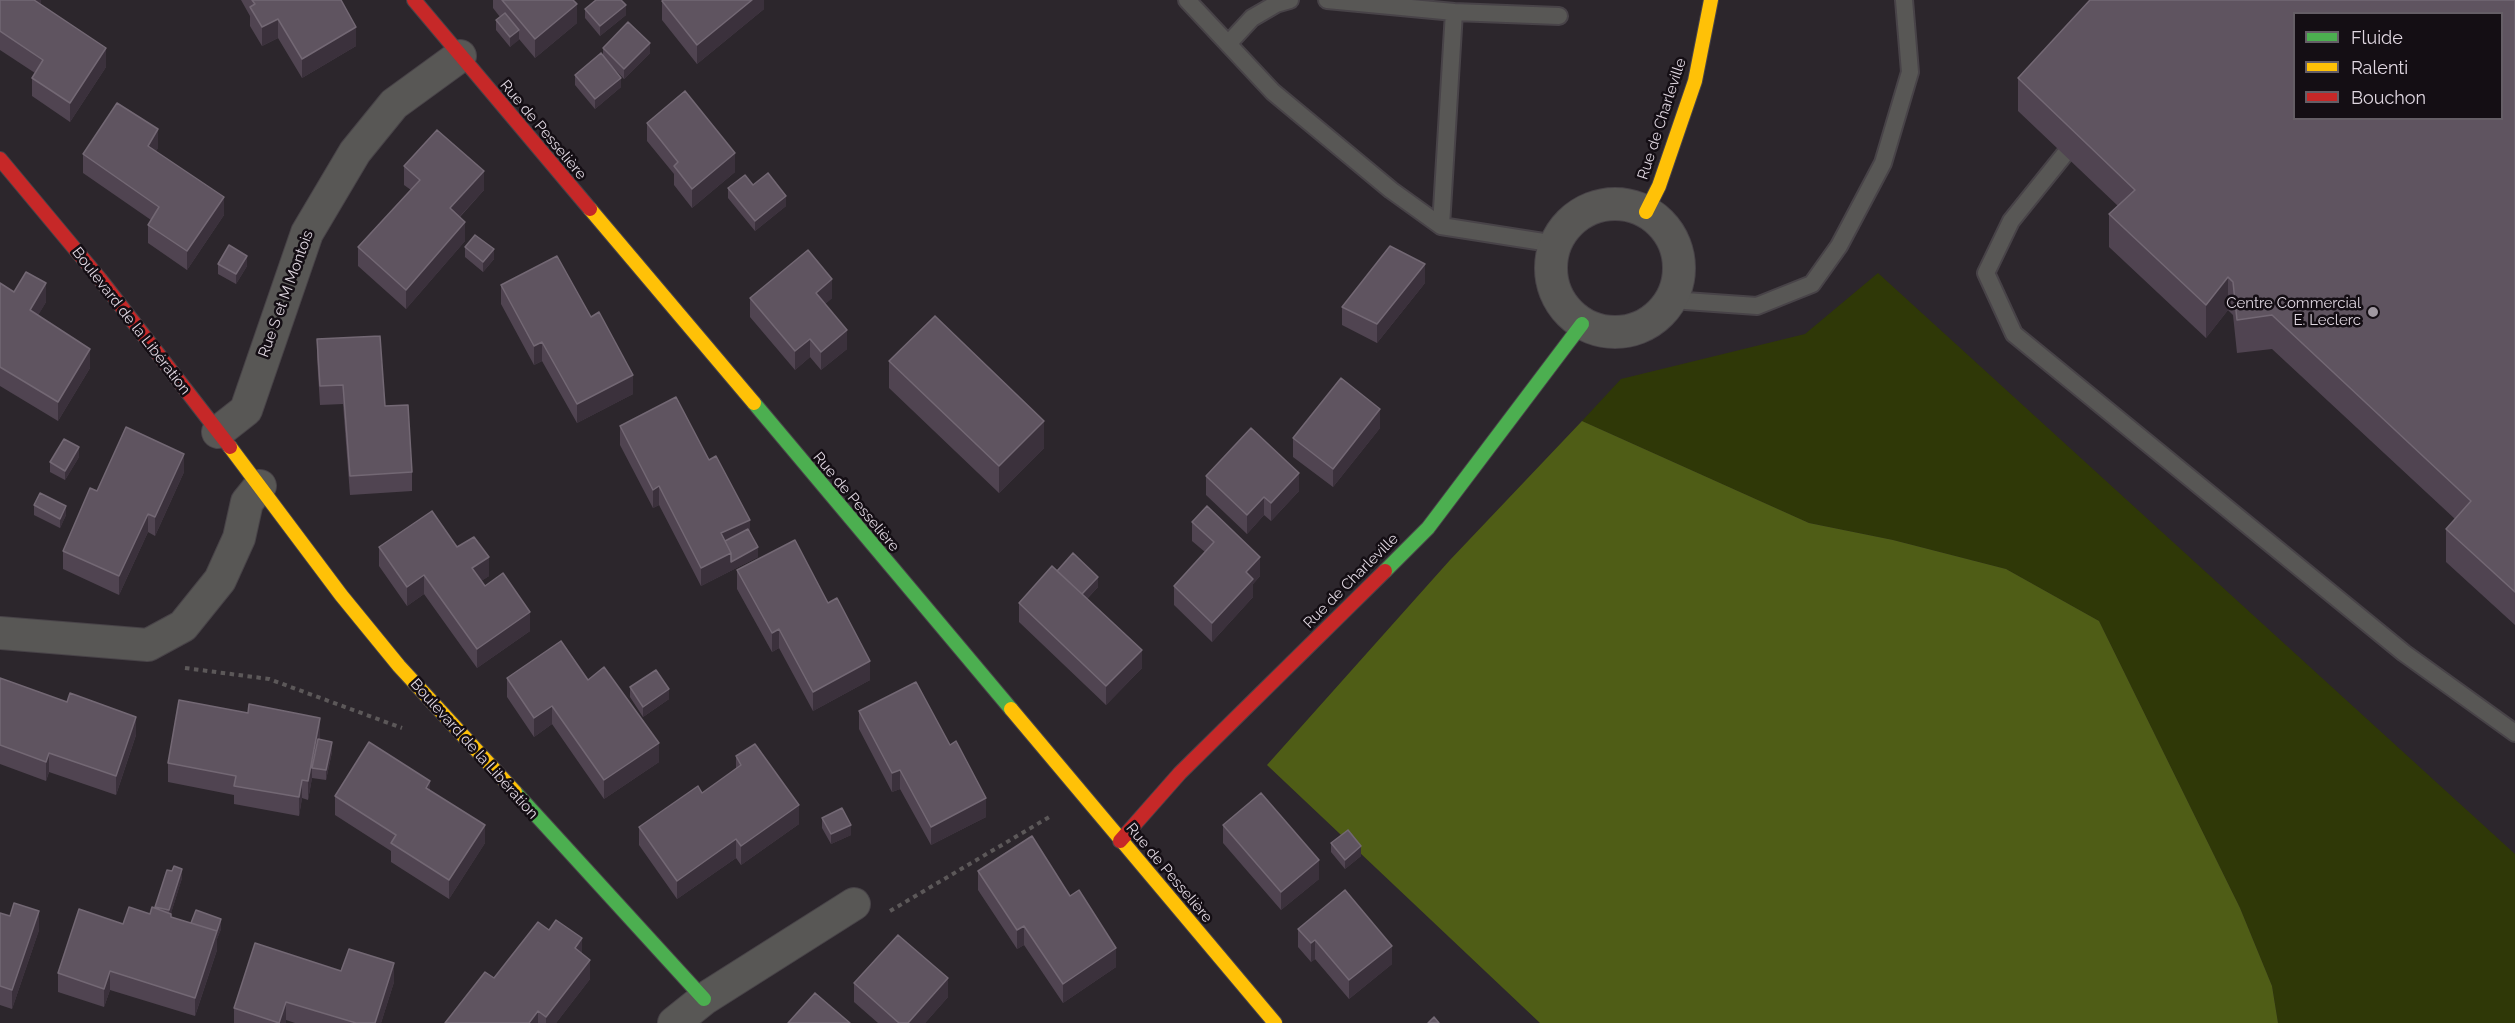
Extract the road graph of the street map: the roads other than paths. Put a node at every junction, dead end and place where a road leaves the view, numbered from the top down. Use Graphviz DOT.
graph roads {
  1 [pos="414,0"];
  2 [pos="1187,0"];
  3 [pos="1290,0"];
  4 [pos="1328,0"];
  5 [pos="1711,0"];
  6 [pos="1904,0"];
  7 [pos="1454,12"];
  8 [pos="1559,16"];
  9 [pos="1228,44"];
  10 [pos="460,56"];
  11 [pos="2064,155"];
  12 [pos="0,159"];
  13 [pos="1646,212"];
  14 [pos="1441,225"];
  15 [pos="1556,244"];
  16 [pos="1671,300"];
  17 [pos="1582,324"];
  18 [pos="218,432"];
  19 [pos="260,486"];
  20 [pos="0,633"];
  21 [pos="2515,733"];
  22 [pos="1120,841"];
  23 [pos="854,904"];
  24 [pos="704,999"];
  25 [pos="674,1023"];
  26 [pos="1275,1023"];
  1 -- 10 [label="street, Rue de Pesselière"];
  2 -- 9 [label="lane"];
  3 -- 9 [label="lane"];
  4 -- 7 [label="lane"];
  5 -- 13 [label="street, Rue de Charleville"];
  6 -- 16 [label="lane"];
  7 -- 8 [label="lane"];
  7 -- 14 [label="lane"];
  9 -- 14 [label="lane"];
  10 -- 18 [label="street, Rue S et M Montois"];
  10 -- 22 [label="street, Rue de Pesselière"];
  11 -- 21 [label="lane"];
  12 -- 18 [label="street, Boulevard de la Libération"];
  13 -- 15 [label="street"];
  13 -- 16 [label="street"];
  14 -- 15 [label="lane"];
  15 -- 17 [label="street"];
  16 -- 17 [label="street"];
  17 -- 22 [label="street, Rue de Charleville"];
  18 -- 19 [label="street, Boulevard de la Libération"];
  19 -- 20 [label="street"];
  19 -- 24 [label="street, Boulevard de la Libération"];
  22 -- 26 [label="street, Rue de Pesselière"];
  23 -- 24 [label="street"];
  24 -- 25 [label="street"];
}
